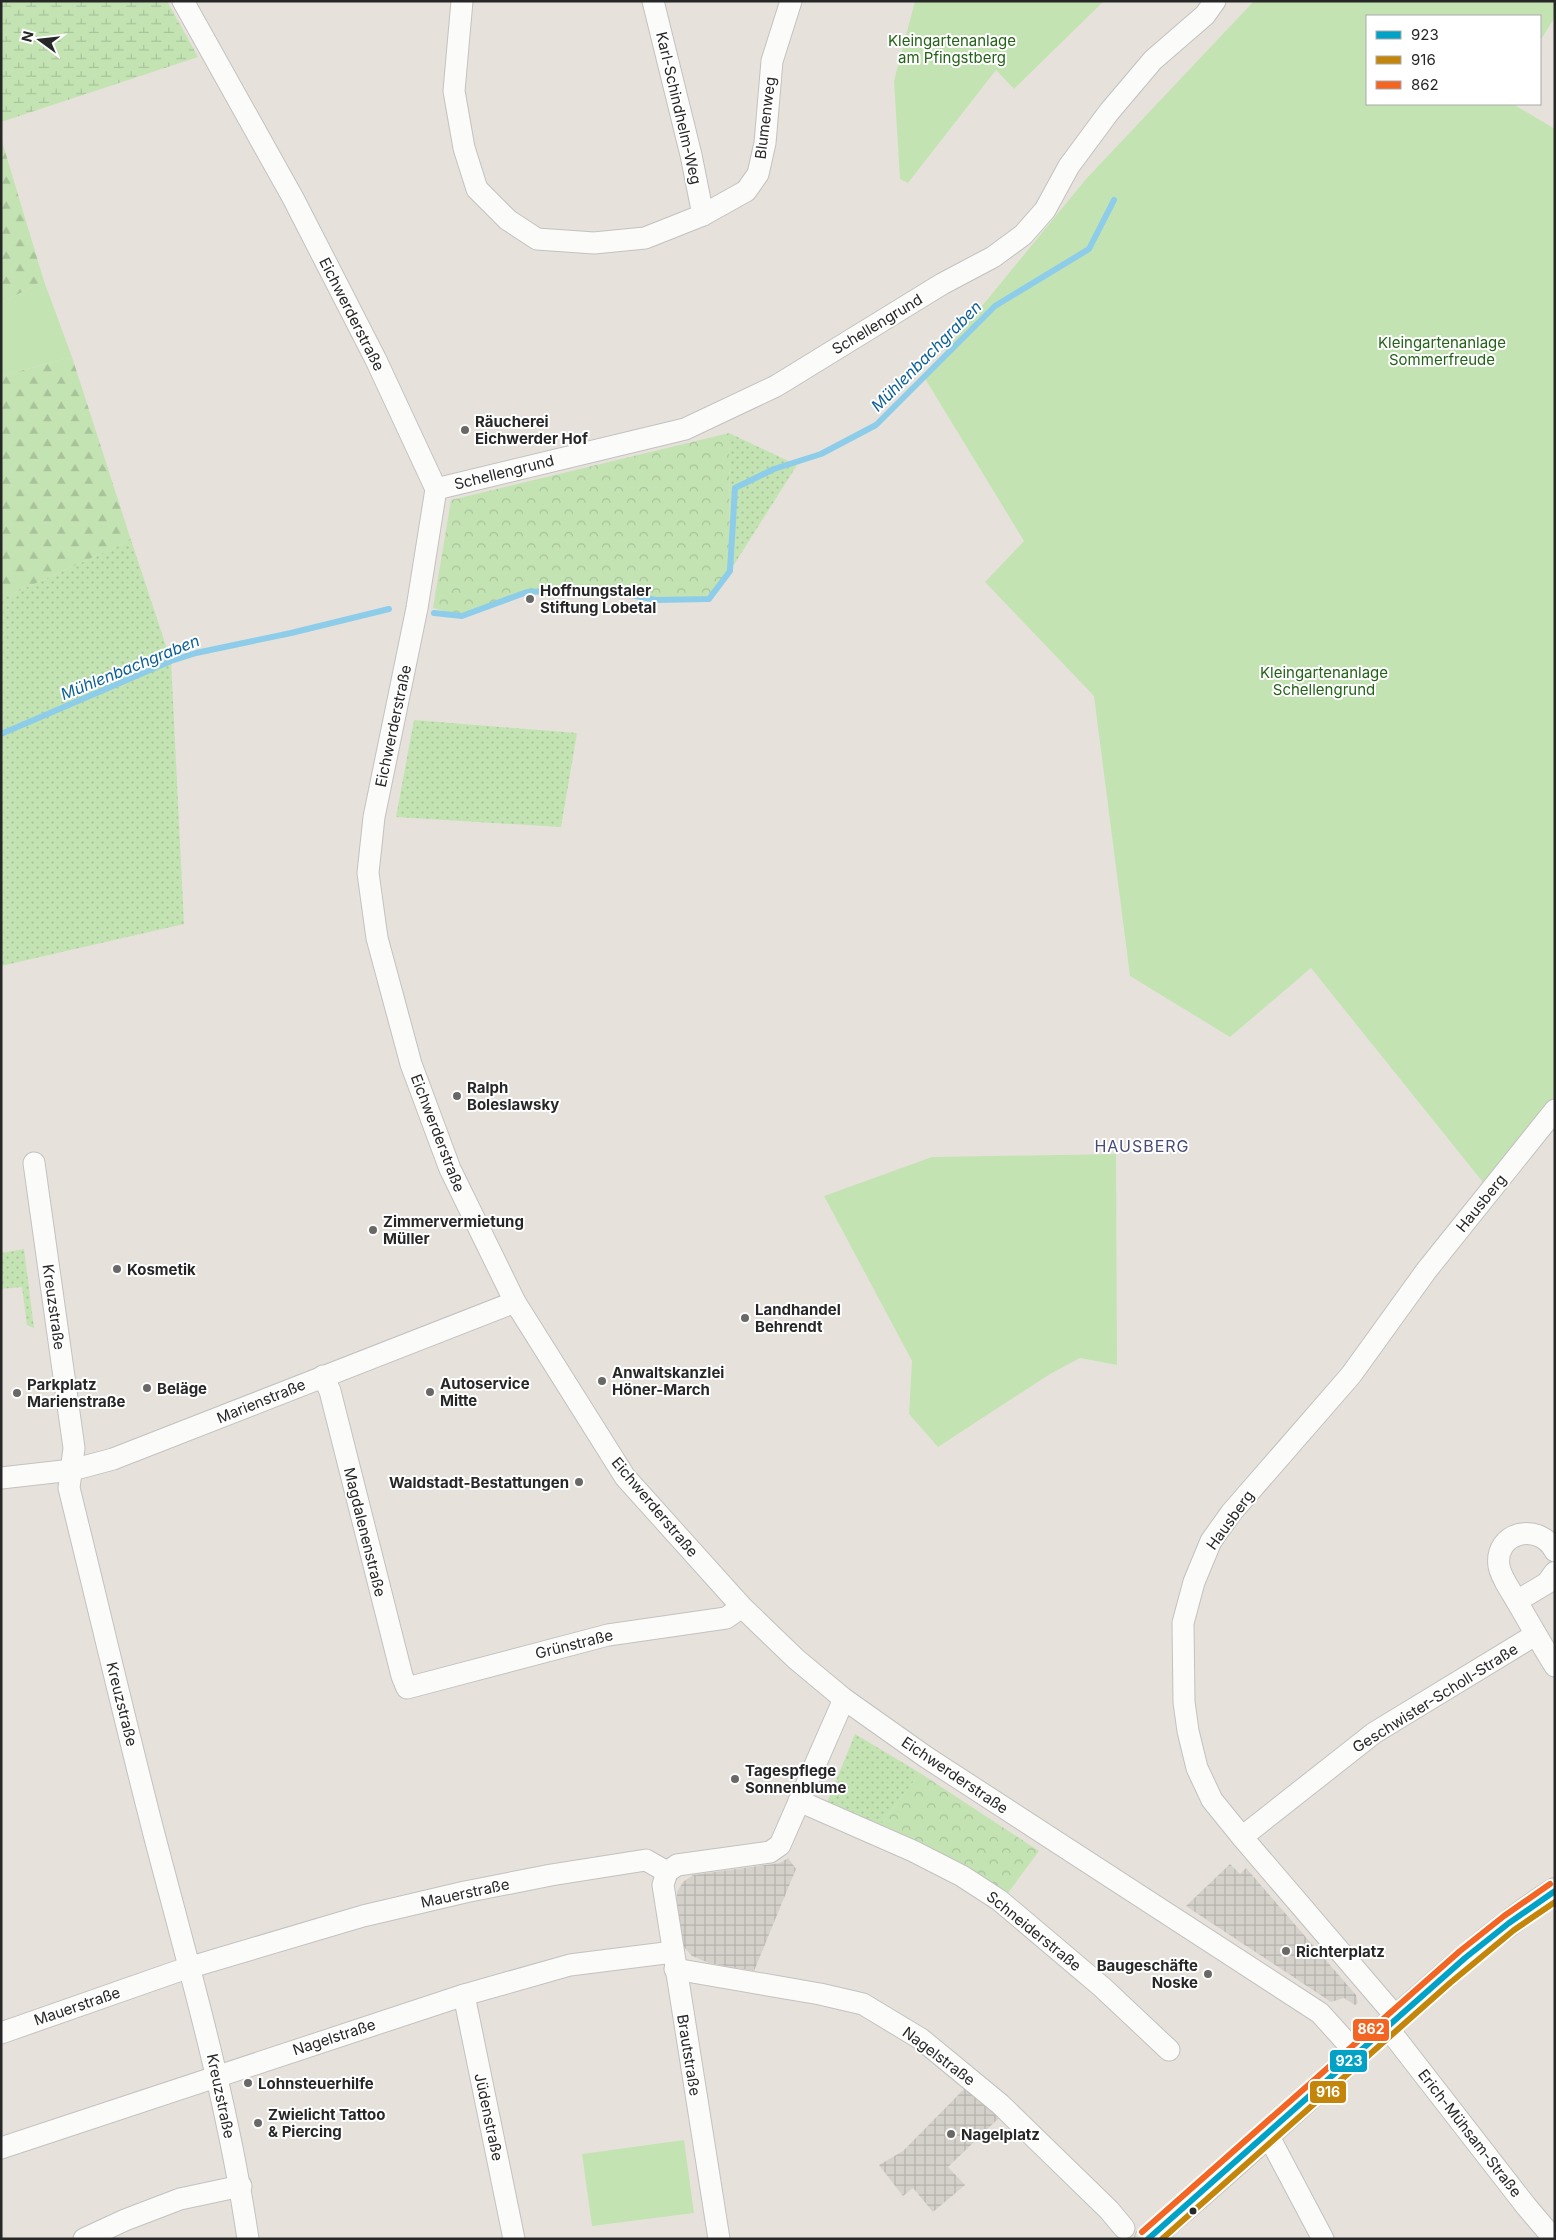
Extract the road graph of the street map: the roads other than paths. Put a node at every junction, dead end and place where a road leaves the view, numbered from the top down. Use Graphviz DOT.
graph roads {
  1 [pos="183,1"];
  2 [pos="462,1"];
  3 [pos="653,1"];
  4 [pos="791,1"];
  5 [pos="1215,1"];
  6 [pos="703,215"];
  7 [pos="436,489"];
  8 [pos="1555,1110"];
  9 [pos="34,1163"];
  10 [pos="515,1302"];
  11 [pos="323,1376"];
  12 [pos="72,1470"];
  13 [pos="1,1478"];
  14 [pos="1555,1551"];
  15 [pos="1555,1572"];
  16 [pos="1517,1602"];
  17 [pos="742,1607"];
  18 [pos="1535,1635"];
  19 [pos="1555,1666"];
  20 [pos="407,1688"];
  21 [pos="844,1699"];
  22 [pos="800,1801"];
  23 [pos="1242,1837"];
  24 [pos="667,1872"];
  25 [pos="1555,1891"];
  26 [pos="674,1960"];
  27 [pos="190,1967"];
  28 [pos="464,1995"];
  29 [pos="1392,2023"];
  30 [pos="1,2033"];
  31 [pos="1169,2050"];
  32 [pos="1357,2054"];
  33 [pos="218,2075"];
  34 [pos="1268,2135"];
  35 [pos="1,2148"];
  36 [pos="241,2186"];
  37 [pos="1124,2228"];
  38 [pos="84,2239"];
  39 [pos="248,2239"];
  40 [pos="514,2239"];
  41 [pos="719,2239"];
  42 [pos="1148,2239"];
  43 [pos="1323,2239"];
  44 [pos="1554,2239"];
  1 -- 7 [label="street, Eichwerderstraße"];
  2 -- 6 [label="street, Blumenweg"];
  3 -- 6 [label="street, Karl-Schindhelm-Weg"];
  4 -- 6 [label="street, Blumenweg"];
  5 -- 7 [label="street, Schellengrund"];
  7 -- 10 [label="street, Eichwerderstraße"];
  8 -- 23 [label="street, Hausberg"];
  9 -- 12 [label="street, Kreuzstraße"];
  10 -- 11 [label="street, Marienstraße"];
  10 -- 17 [label="street, Eichwerderstraße"];
  11 -- 12 [label="street, Marienstraße"];
  11 -- 20 [label="street, Magdalenenstraße"];
  12 -- 13 [label="street, Marienstraße"];
  12 -- 27 [label="street, Kreuzstraße"];
  14 -- 16 [label="street"];
  15 -- 16 [label="street"];
  16 -- 18 [label="street"];
  17 -- 20 [label="street, Grünstraße"];
  17 -- 21 [label="street, Eichwerderstraße"];
  18 -- 19 [label="street"];
  18 -- 23 [label="street, Geschwister-Scholl-Straße"];
  21 -- 22 [label="street"];
  21 -- 32 [label="street, Eichwerderstraße"];
  22 -- 24 [label="street"];
  22 -- 31 [label="street, Schneiderstraße"];
  23 -- 29 [label="street, Hausberg"];
  24 -- 26 [label="street, Brautstraße"];
  24 -- 27 [label="street, Mauerstraße"];
  25 -- 29 [label="main road"];
  26 -- 28 [label="street, Nagelstraße"];
  26 -- 37 [label="street, Nagelstraße"];
  26 -- 41 [label="street, Brautstraße"];
  27 -- 30 [label="street, Mauerstraße"];
  27 -- 33 [label="street, Kreuzstraße"];
  28 -- 33 [label="street, Nagelstraße"];
  28 -- 40 [label="street, Jüdenstraße"];
  29 -- 32 [label="main road"];
  29 -- 44 [label="street, Erich-Mühsam-Straße"];
  32 -- 34 [label="main road"];
  33 -- 35 [label="street, Nagelstraße"];
  33 -- 36 [label="street, Kreuzstraße"];
  34 -- 42 [label="main road"];
  34 -- 43 [label="street"];
  36 -- 38 [label="street"];
  36 -- 39 [label="street, Kreuzstraße"];
}
